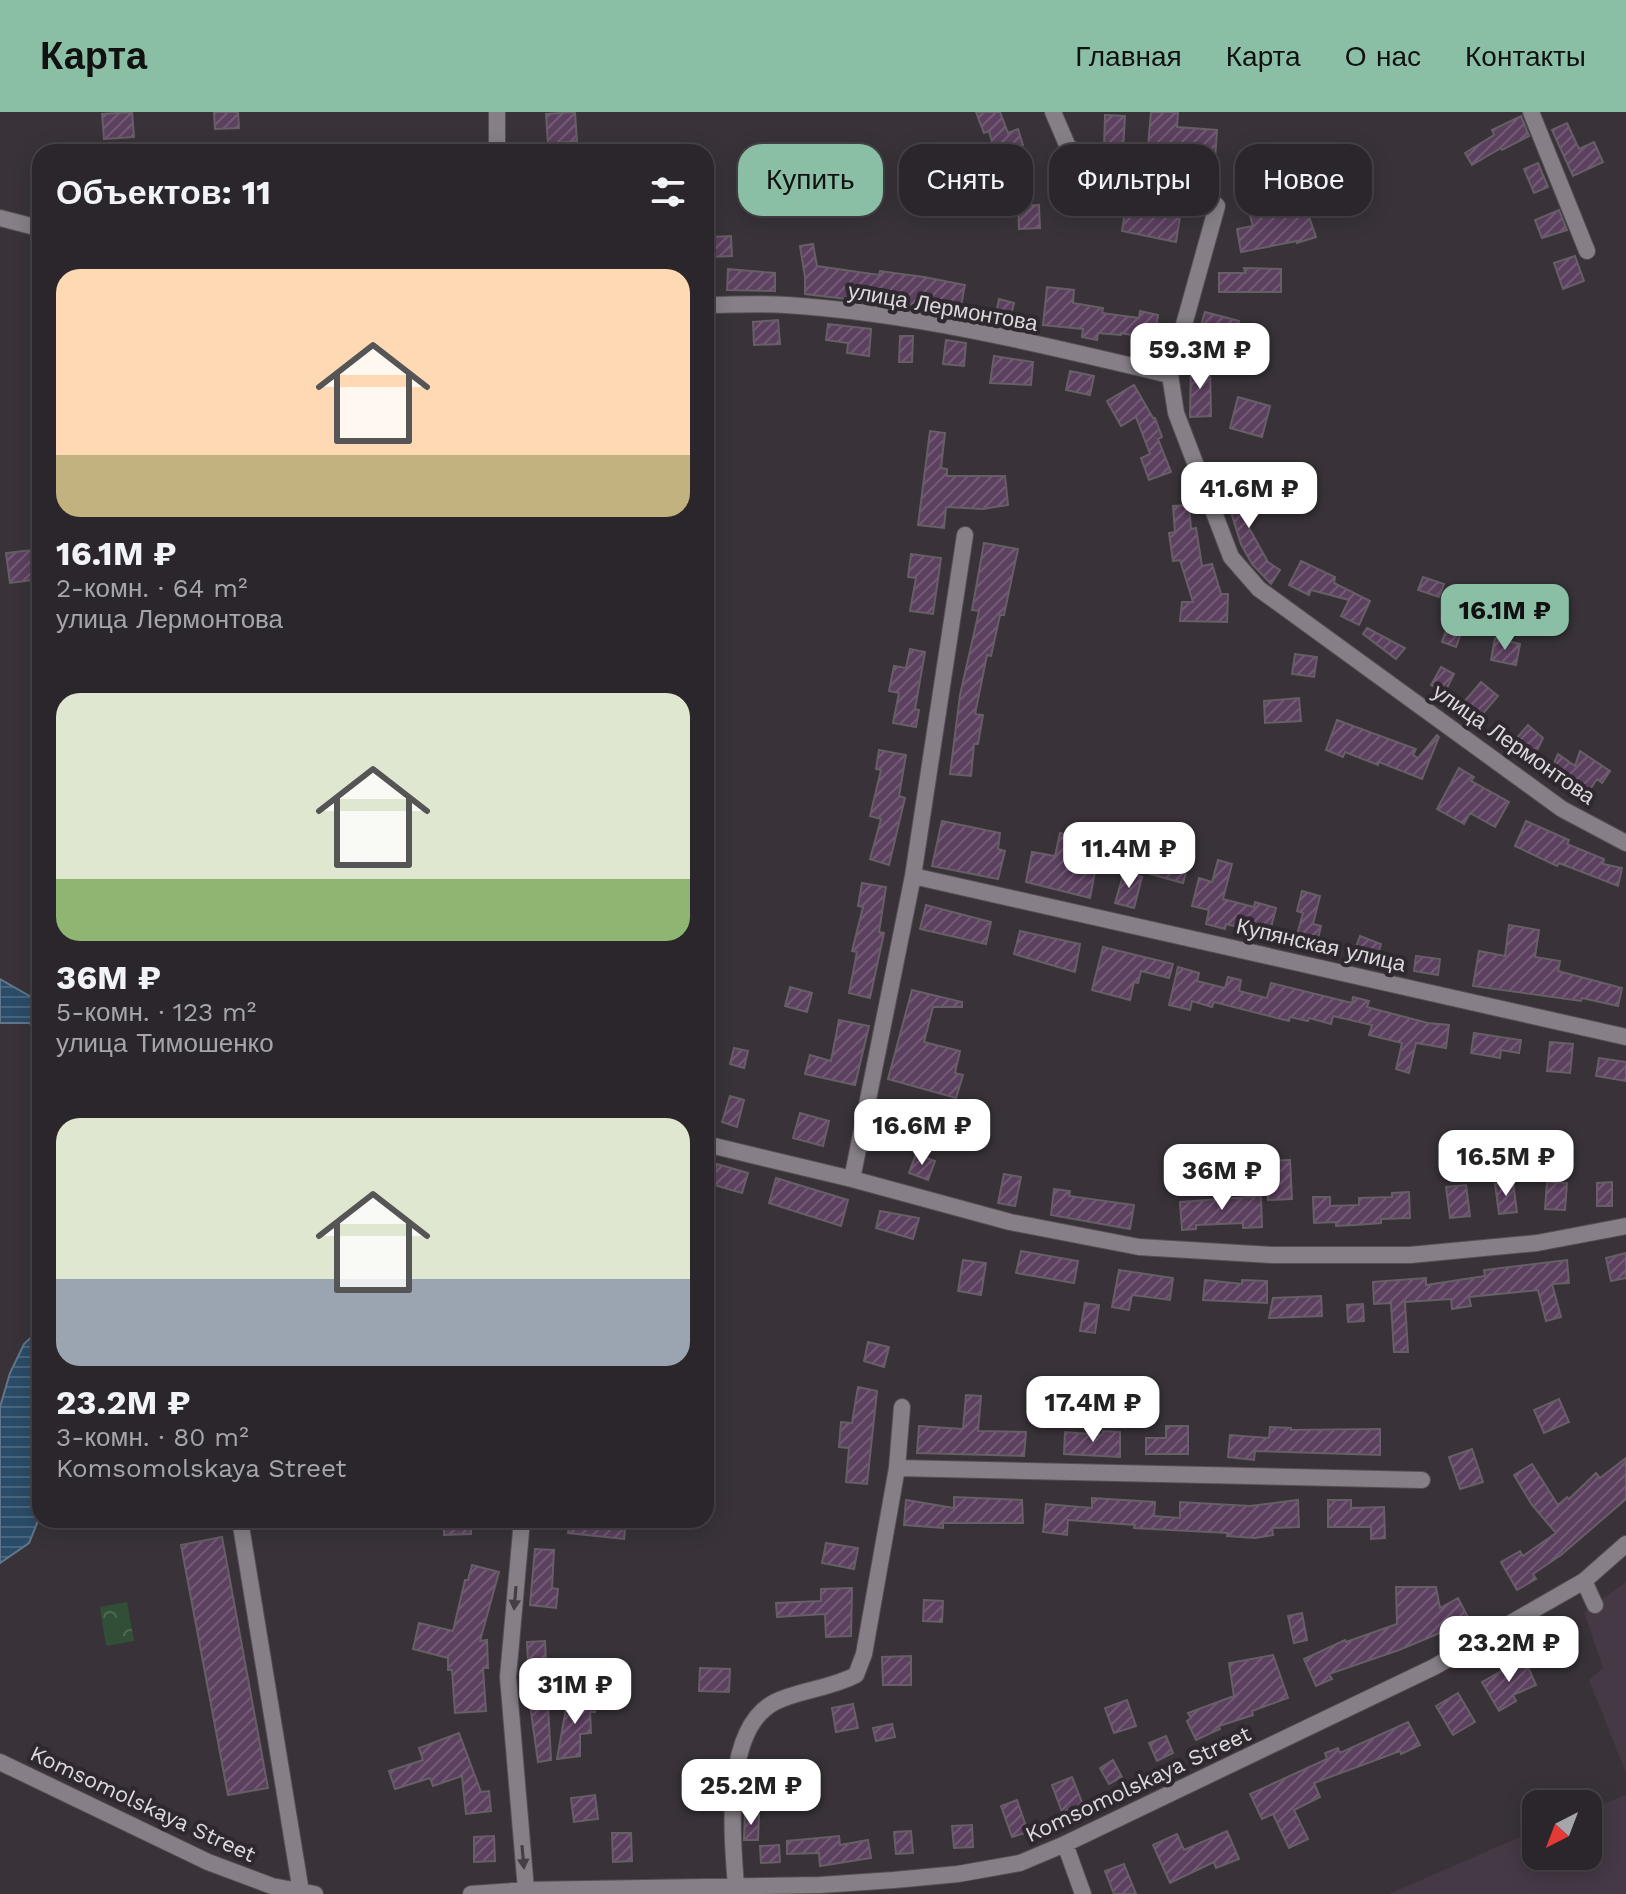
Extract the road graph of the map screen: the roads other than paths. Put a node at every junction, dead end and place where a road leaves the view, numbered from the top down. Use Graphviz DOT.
graph roads {
  1 [pos="497,112"];
  2 [pos="1053,112"];
  3 [pos="1531,112"];
  4 [pos="497,144"];
  5 [pos="0,218"];
  6 [pos="32,226"];
  7 [pos="1587,251"];
  8 [pos="714,305"];
  9 [pos="1170,375"];
  10 [pos="965,535"];
  11 [pos="1626,843"];
  12 [pos="913,876"];
  13 [pos="1626,1037"];
  14 [pos="714,1146"];
  15 [pos="852,1179"];
  16 [pos="1626,1226"];
  17 [pos="902,1407"];
  18 [pos="897,1468"];
  19 [pos="1422,1480"];
  20 [pos="241,1528"];
  21 [pos="521,1528"];
  22 [pos="1623,1551"];
  23 [pos="1584,1581"];
  24 [pos="1595,1605"];
  25 [pos="0,1762"];
  26 [pos="1065,1844"];
  27 [pos="736,1886"];
  28 [pos="273,1890"];
  29 [pos="526,1890"];
  30 [pos="308,1893"];
  31 [pos="471,1894"];
  32 [pos="1083,1894"];
  1 -- 4 [label="street"];
  2 -- 9 [label="street, улица Лермонтова"];
  3 -- 7 [label="street"];
  5 -- 6 [label="street"];
  8 -- 9 [label="street, улица Лермонтова"];
  9 -- 11 [label="street, улица Лермонтова"];
  10 -- 12 [label="street"];
  12 -- 13 [label="street, Купянская улица"];
  12 -- 15 [label="street"];
  14 -- 15 [label="street"];
  15 -- 16 [label="street"];
  17 -- 18 [label="street"];
  18 -- 19 [label="street"];
  18 -- 27 [label="street"];
  20 -- 30 [label="street"];
  21 -- 29 [label="street, one-way"];
  22 -- 23 [label="street, Komsomolskaya Street"];
  23 -- 24 [label="street"];
  23 -- 26 [label="street, Komsomolskaya Street"];
  25 -- 28 [label="street, Komsomolskaya Street"];
  26 -- 27 [label="street, Komsomolskaya Street"];
  26 -- 32 [label="street"];
  27 -- 29 [label="street, Komsomolskaya Street"];
  28 -- 30 [label="street, Komsomolskaya Street"];
  29 -- 31 [label="street, Komsomolskaya Street"];
}
